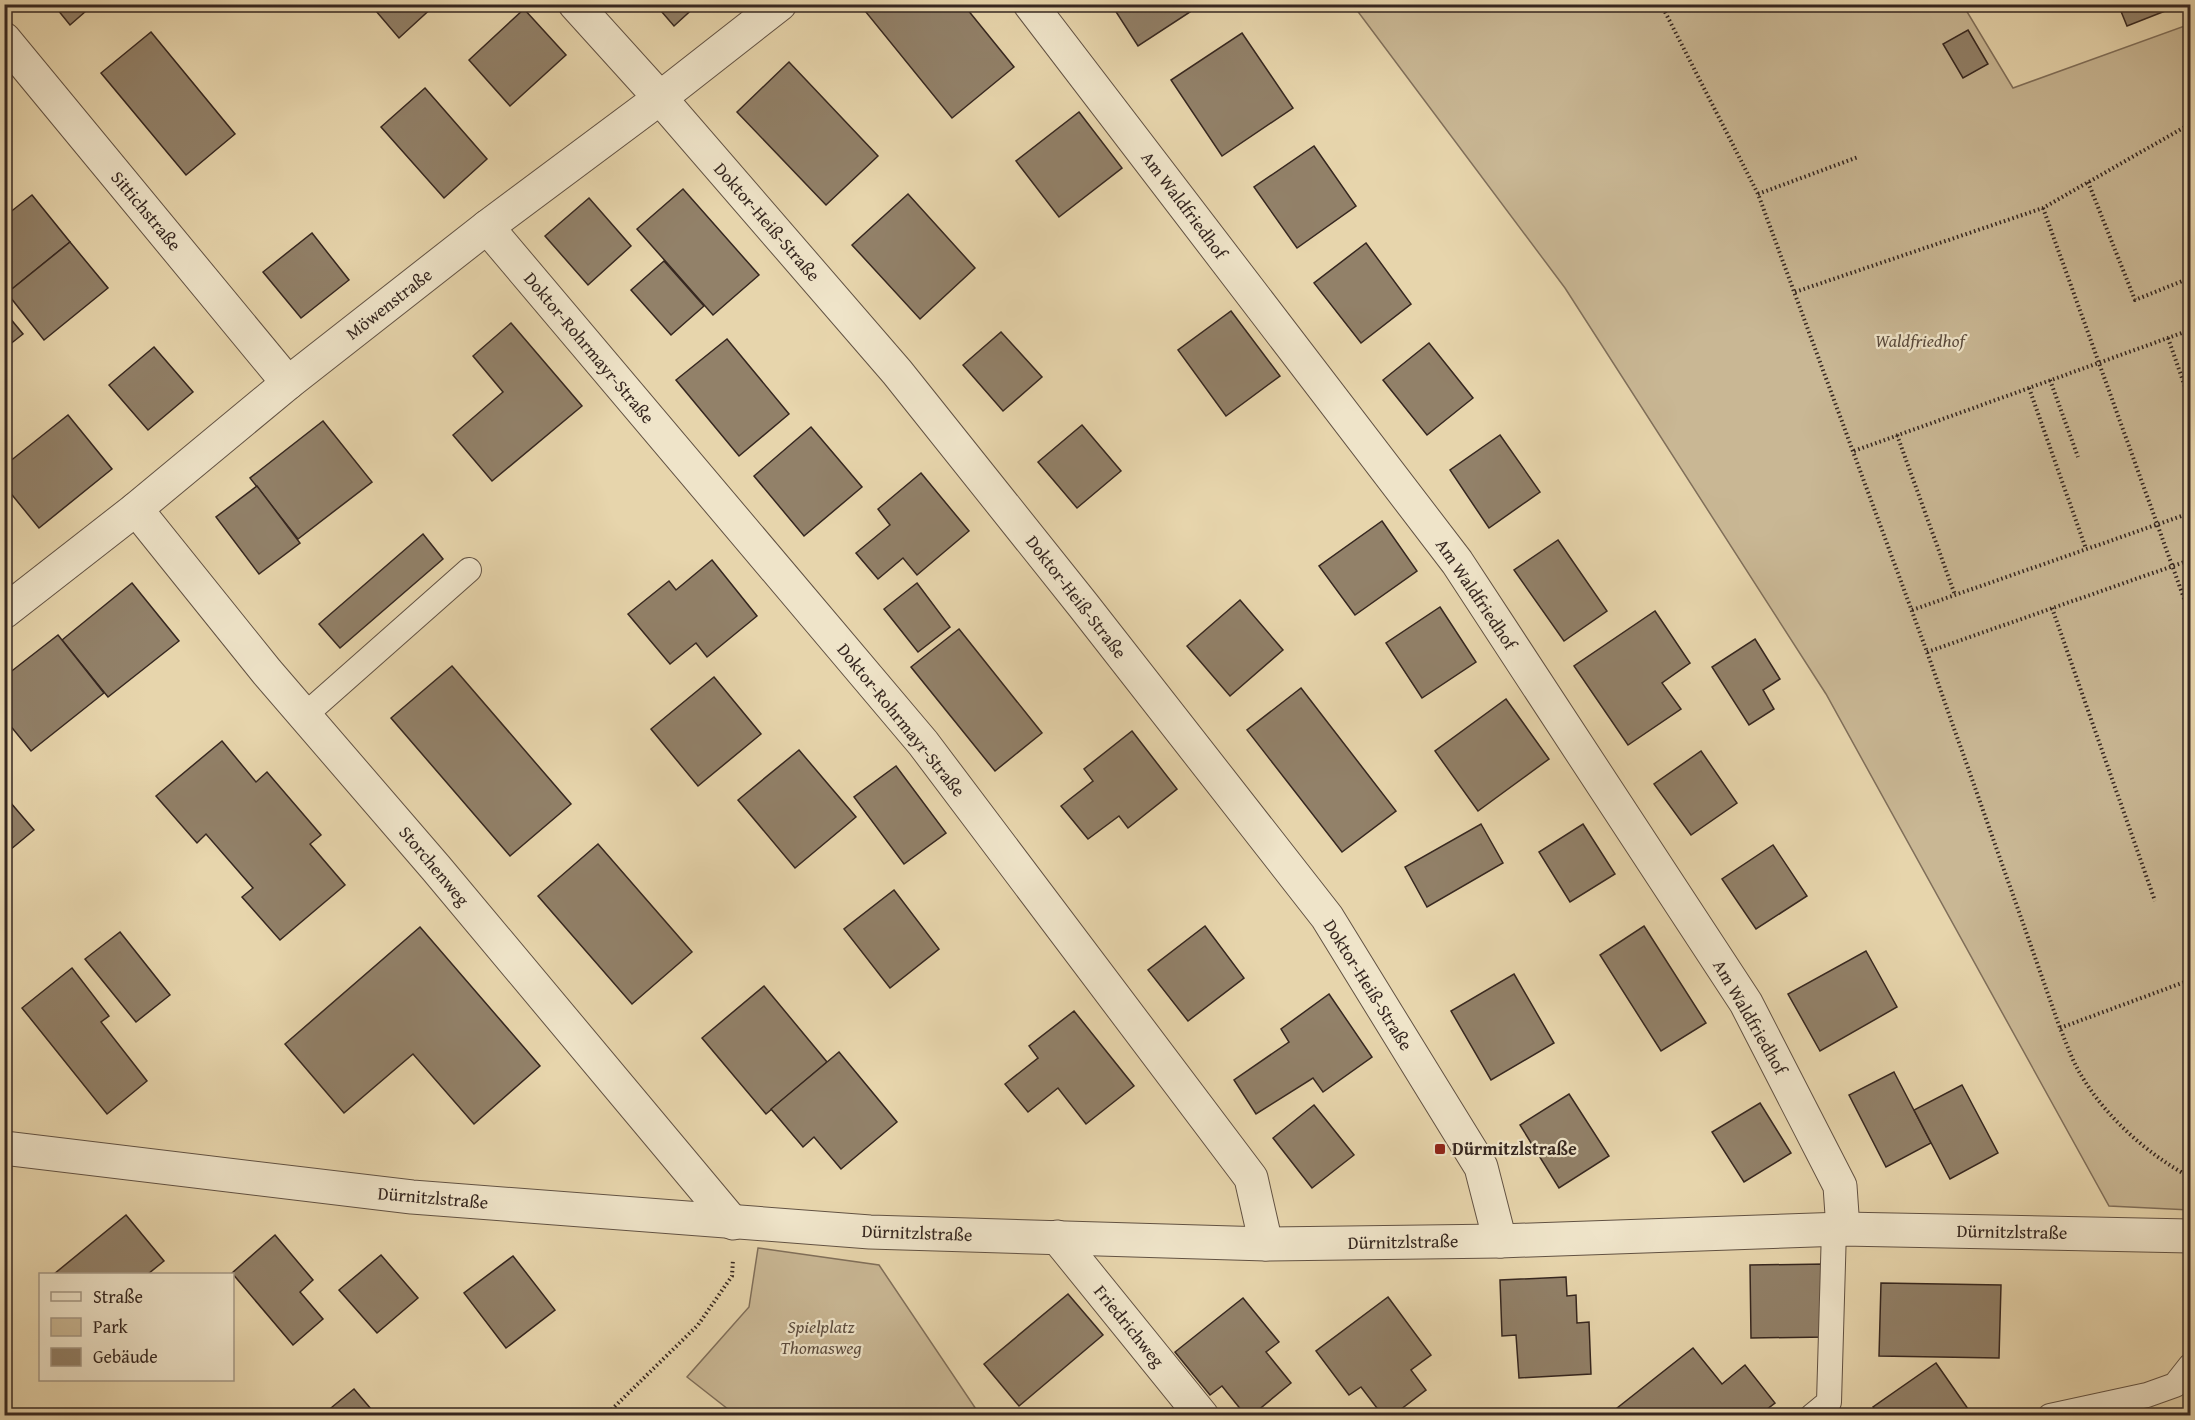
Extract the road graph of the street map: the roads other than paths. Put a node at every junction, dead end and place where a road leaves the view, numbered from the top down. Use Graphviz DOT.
graph roads {
  1 [pos="575,4"];
  2 [pos="780,4"];
  3 [pos="1030,4"];
  4 [pos="4,39"];
  5 [pos="660,98"];
  6 [pos="487,227"];
  7 [pos="288,383"];
  8 [pos="136,508"];
  9 [pos="469,570"];
  10 [pos="4,612"];
  11 [pos="305,715"];
  12 [pos="4,1148"];
  13 [pos="733,1223"];
  14 [pos="1839,1229"];
  15 [pos="2190,1236"];
  16 [pos="1057,1237"];
  17 [pos="1500,1240"];
  18 [pos="1266,1244"];
  19 [pos="2190,1366"];
  20 [pos="1202,1416"];
  21 [pos="1812,1416"];
  22 [pos="2050,1416"];
  1 -- 5 [label="street, Doktor-Heiß-Straße"];
  2 -- 5 [label="street, Möwenstraße"];
  3 -- 14 [label="street, Am Waldfriedhof"];
  4 -- 7 [label="street, Sittichstraße"];
  5 -- 6 [label="street, Möwenstraße"];
  5 -- 17 [label="street, Doktor-Heiß-Straße"];
  6 -- 7 [label="street, Möwenstraße"];
  6 -- 18 [label="street, Doktor-Rohrmayr-Straße"];
  7 -- 8 [label="street, Möwenstraße"];
  8 -- 10 [label="street, Möwenstraße"];
  8 -- 11 [label="street, Storchenweg"];
  9 -- 11 [label="lane"];
  11 -- 13 [label="street, Storchenweg"];
  12 -- 13 [label="street, Dürnitzlstraße"];
  13 -- 16 [label="street, Dürnitzlstraße"];
  14 -- 15 [label="street, Dürnitzlstraße"];
  14 -- 17 [label="street, Dürnitzlstraße"];
  14 -- 21 [label="lane"];
  16 -- 18 [label="street, Dürnitzlstraße"];
  16 -- 20 [label="street, Friedrichweg"];
  17 -- 18 [label="street, Dürnitzlstraße"];
  19 -- 22 [label="lane"];
}
